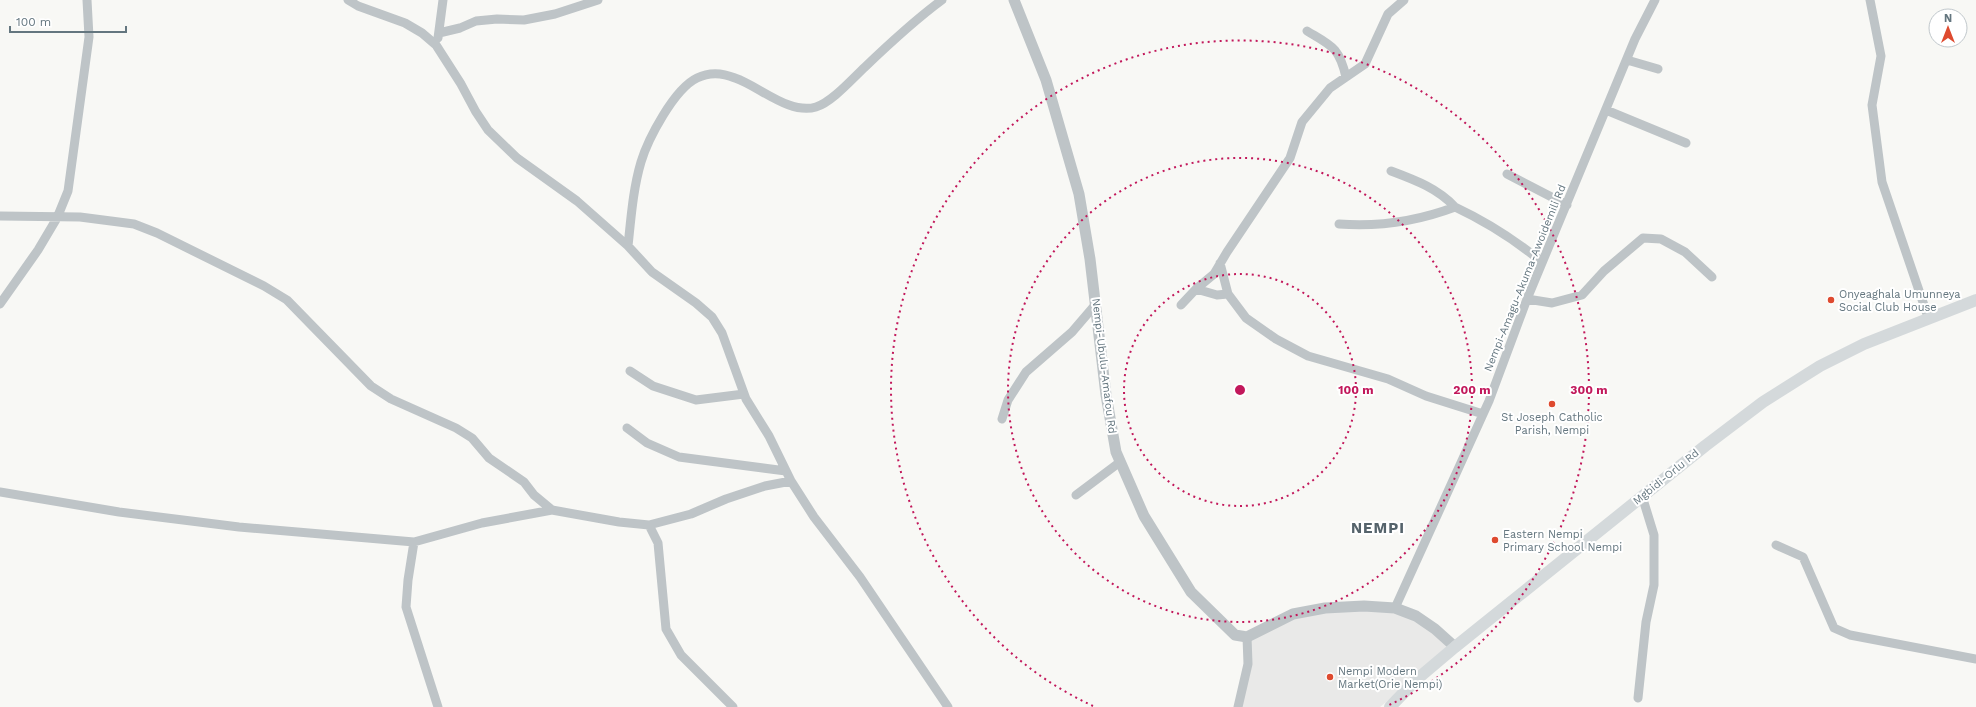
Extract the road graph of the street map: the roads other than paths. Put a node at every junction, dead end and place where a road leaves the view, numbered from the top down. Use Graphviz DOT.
graph roads {
  1 [pos="87,0"];
  2 [pos="348,0"];
  3 [pos="443,0"];
  4 [pos="598,0"];
  5 [pos="942,0"];
  6 [pos="1014,0"];
  7 [pos="1404,0"];
  8 [pos="1655,0"];
  9 [pos="1870,0"];
  10 [pos="1307,31"];
  11 [pos="439,33"];
  12 [pos="436,45"];
  13 [pos="1626,60"];
  14 [pos="1658,69"];
  15 [pos="1346,76"];
  16 [pos="1606,110"];
  17 [pos="1686,143"];
  18 [pos="1391,171"];
  19 [pos="1507,174"];
  20 [pos="1566,205"];
  21 [pos="1455,207"];
  22 [pos="0,216"];
  23 [pos="57,218"];
  24 [pos="1339,224"];
  25 [pos="628,246"];
  26 [pos="1542,262"];
  27 [pos="1220,263"];
  28 [pos="1712,277"];
  29 [pos="1196,289"];
  30 [pos="1228,294"];
  31 [pos="1527,299"];
  32 [pos="1976,300"];
  33 [pos="0,304"];
  34 [pos="1096,304"];
  35 [pos="1181,305"];
  36 [pos="1928,317"];
  37 [pos="630,371"];
  38 [pos="744,394"];
  39 [pos="1483,414"];
  40 [pos="1002,419"];
  41 [pos="627,428"];
  42 [pos="1120,462"];
  43 [pos="786,471"];
  44 [pos="791,481"];
  45 [pos="0,492"];
  46 [pos="1076,495"];
  47 [pos="1642,496"];
  48 [pos="552,510"];
  49 [pos="649,525"];
  50 [pos="414,542"];
  51 [pos="1776,545"];
  52 [pos="1395,608"];
  53 [pos="1247,637"];
  54 [pos="1455,647"];
  55 [pos="1976,659"];
  56 [pos="1638,698"];
  57 [pos="438,707"];
  58 [pos="733,707"];
  59 [pos="948,707"];
  60 [pos="1238,707"];
  61 [pos="1390,707"];
  1 -- 23 [label="street"];
  2 -- 12 [label="street"];
  3 -- 11 [label="street"];
  4 -- 11 [label="street"];
  5 -- 25 [label="street"];
  6 -- 34 [label="street, Nempi-Ubulu-Amafou Rd"];
  7 -- 15 [label="street"];
  8 -- 13 [label="street, Nempi-Amagu-Akuma-Awoidemili Rd"];
  9 -- 36 [label="street"];
  10 -- 15 [label="street"];
  11 -- 12 [label="street"];
  12 -- 25 [label="street"];
  13 -- 14 [label="street"];
  13 -- 16 [label="street, Nempi-Amagu-Akuma-Awoidemili Rd"];
  15 -- 27 [label="street"];
  16 -- 17 [label="street"];
  16 -- 20 [label="street, Nempi-Amagu-Akuma-Awoidemili Rd"];
  18 -- 21 [label="street"];
  19 -- 20 [label="street"];
  20 -- 26 [label="street, Nempi-Amagu-Akuma-Awoidemili Rd"];
  21 -- 24 [label="street"];
  21 -- 26 [label="street"];
  22 -- 23 [label="street"];
  23 -- 33 [label="street"];
  23 -- 48 [label="street"];
  25 -- 38 [label="street"];
  26 -- 31 [label="street, Nempi-Amagu-Akuma-Awoidemili Rd"];
  27 -- 29 [label="street"];
  27 -- 30 [label="street"];
  28 -- 31 [label="street"];
  29 -- 30 [label="street"];
  29 -- 35 [label="street"];
  30 -- 39 [label="street"];
  31 -- 39 [label="street, Nempi-Amagu-Akuma-Awoidemili Rd"];
  32 -- 36 [label="main road, Mgbidi-Orlu Rd"];
  34 -- 40 [label="street"];
  34 -- 42 [label="street, Nempi-Ubulu-Amafou Rd"];
  36 -- 47 [label="main road, Mgbidi-Orlu Rd"];
  37 -- 38 [label="street"];
  38 -- 43 [label="street"];
  39 -- 52 [label="street, Nempi-Amagu-Akuma-Awoidemili Rd"];
  41 -- 43 [label="street"];
  42 -- 46 [label="street"];
  42 -- 53 [label="street, Nempi-Ubulu-Amafou Rd"];
  43 -- 44 [label="street"];
  44 -- 49 [label="street"];
  44 -- 59 [label="street"];
  45 -- 50 [label="street"];
  47 -- 54 [label="main road, Mgbidi-Orlu Rd"];
  47 -- 56 [label="street"];
  48 -- 49 [label="street"];
  48 -- 50 [label="street"];
  49 -- 58 [label="street"];
  50 -- 57 [label="street"];
  51 -- 55 [label="street"];
  52 -- 53 [label="street"];
  52 -- 54 [label="street"];
  53 -- 60 [label="street"];
  54 -- 61 [label="main road, Mgbidi-Orlu Rd"];
}
